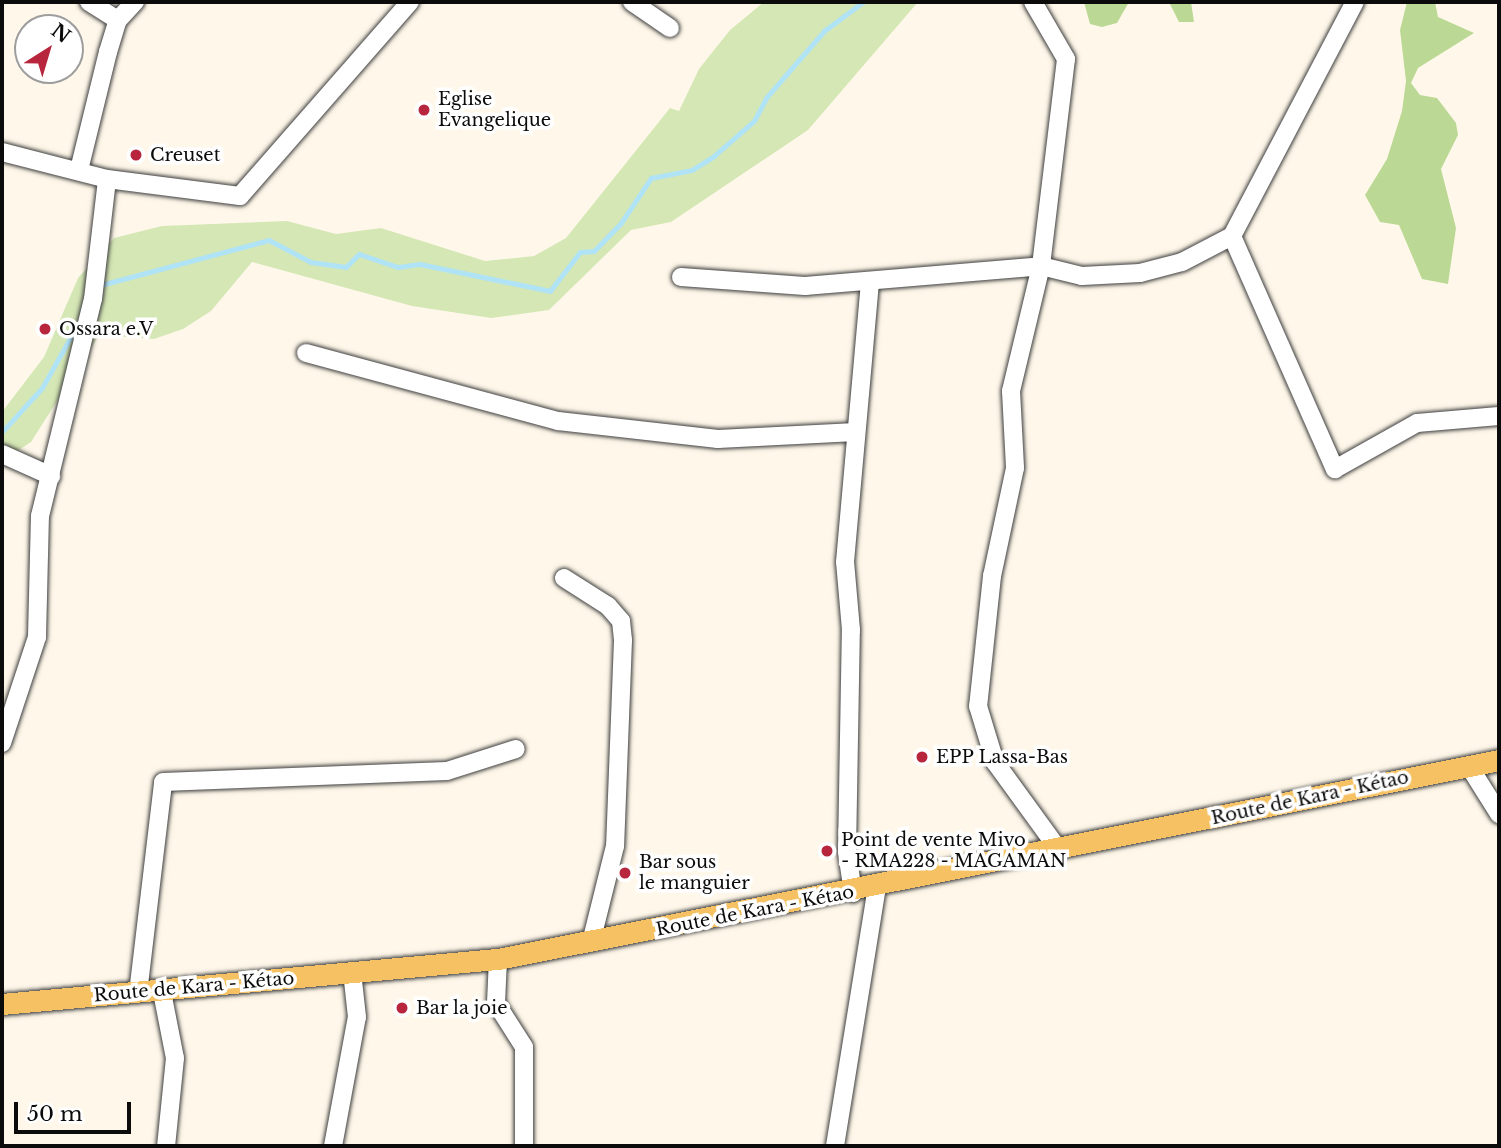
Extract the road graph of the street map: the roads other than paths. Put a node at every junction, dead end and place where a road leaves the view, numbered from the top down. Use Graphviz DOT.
graph roads {
  1 [pos="89,2"];
  2 [pos="135,2"];
  3 [pos="410,2"];
  4 [pos="632,2"];
  5 [pos="1033,2"];
  6 [pos="1355,2"];
  7 [pos="118,20"];
  8 [pos="670,28"];
  9 [pos="2,152"];
  10 [pos="79,170"];
  11 [pos="107,178"];
  12 [pos="1232,236"];
  13 [pos="1041,267"];
  14 [pos="681,277"];
  15 [pos="870,284"];
  16 [pos="306,353"];
  17 [pos="1499,416"];
  18 [pos="856,432"];
  19 [pos="2,454"];
  20 [pos="51,476"];
  21 [pos="564,578"];
  22 [pos="2,743"];
  23 [pos="516,749"];
  24 [pos="1499,760"];
  25 [pos="1469,766"];
  26 [pos="1499,814"];
  27 [pos="1059,850"];
  28 [pos="877,887"];
  29 [pos="853,893"];
  30 [pos="591,942"];
  31 [pos="498,959"];
  32 [pos="352,972"];
  33 [pos="162,992"];
  34 [pos="138,993"];
  35 [pos="2,1004"];
  36 [pos="166,1146"];
  37 [pos="333,1146"];
  38 [pos="524,1146"];
  39 [pos="835,1146"];
  1 -- 7 [label="street"];
  2 -- 7 [label="street"];
  3 -- 11 [label="street"];
  4 -- 8 [label="street"];
  5 -- 13 [label="street"];
  6 -- 12 [label="street"];
  7 -- 10 [label="street"];
  9 -- 10 [label="street"];
  10 -- 11 [label="street"];
  11 -- 20 [label="street"];
  12 -- 13 [label="street"];
  12 -- 17 [label="street"];
  13 -- 15 [label="street"];
  13 -- 27 [label="street"];
  14 -- 15 [label="street"];
  15 -- 18 [label="street"];
  16 -- 18 [label="street"];
  18 -- 29 [label="street"];
  19 -- 20 [label="street"];
  20 -- 22 [label="street"];
  21 -- 30 [label="street"];
  23 -- 34 [label="street"];
  24 -- 25 [label="main road, Route de Kara - Kétao"];
  25 -- 26 [label="street"];
  25 -- 27 [label="main road, Route de Kara - Kétao"];
  27 -- 28 [label="main road, Route de Kara - Kétao"];
  28 -- 29 [label="main road, Route de Kara - Kétao"];
  28 -- 39 [label="street"];
  29 -- 30 [label="main road, Route de Kara - Kétao"];
  30 -- 31 [label="main road, Route de Kara - Kétao"];
  31 -- 32 [label="main road, Route de Kara - Kétao"];
  31 -- 38 [label="street"];
  32 -- 33 [label="main road, Route de Kara - Kétao"];
  32 -- 37 [label="street"];
  33 -- 34 [label="main road, Route de Kara - Kétao"];
  33 -- 36 [label="street"];
  34 -- 35 [label="main road, Route de Kara - Kétao"];
}
